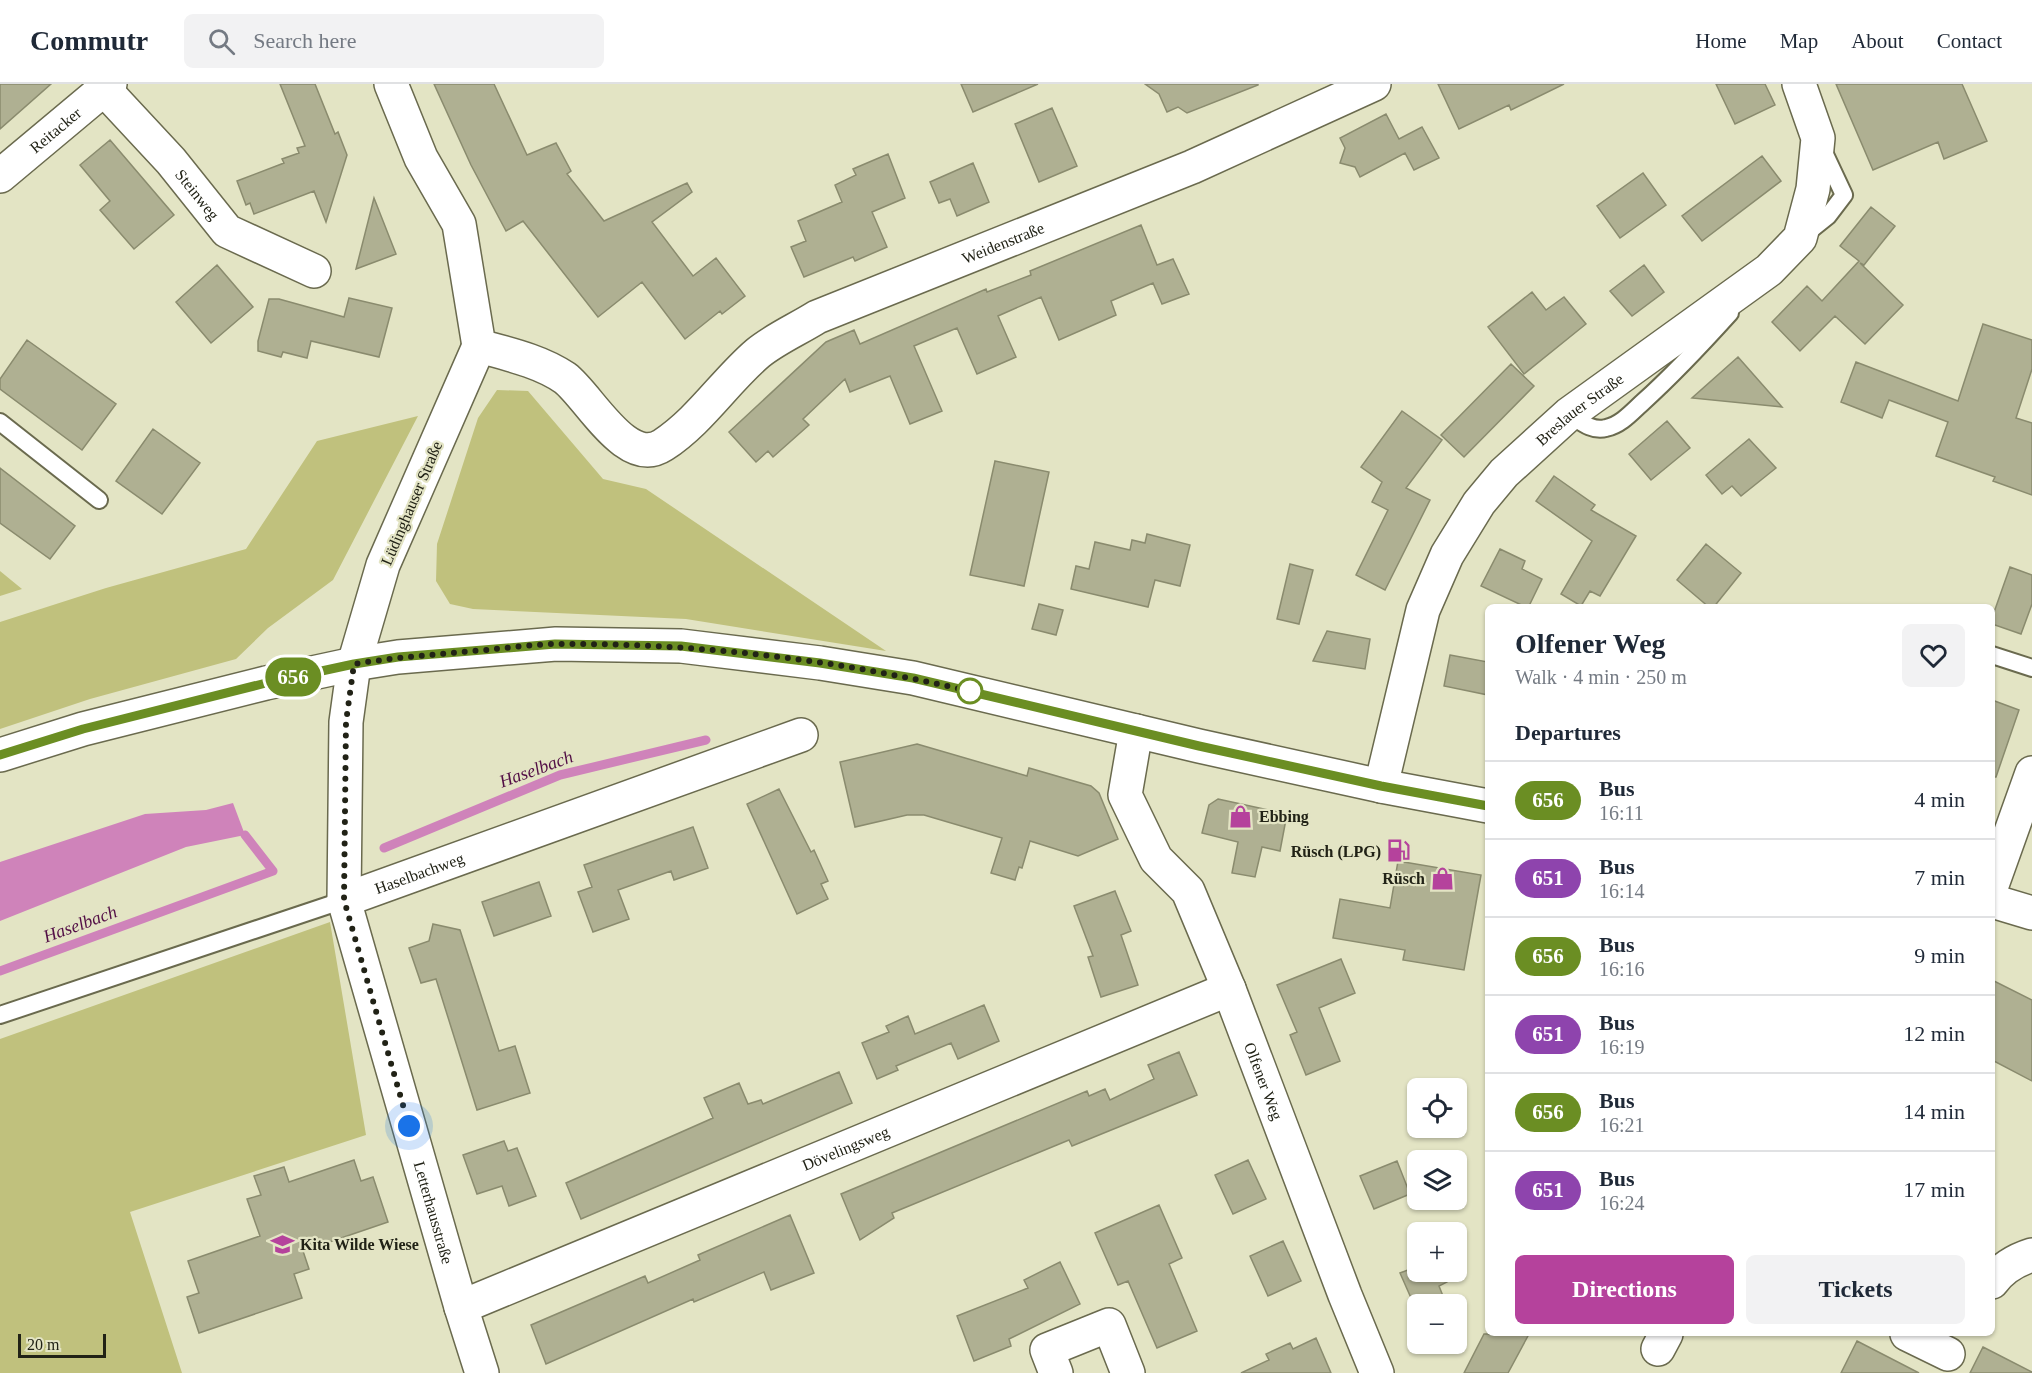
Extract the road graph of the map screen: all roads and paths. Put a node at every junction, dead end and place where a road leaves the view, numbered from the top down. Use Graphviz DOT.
graph roads {
  1 [pos="391,84"];
  2 [pos="1374,84"];
  3 [pos="1799,84"];
  4 [pos="107,87"];
  5 [pos="0,176"];
  6 [pos="314,271"];
  7 [pos="479,346"];
  8 [pos="0,422"];
  9 [pos="99,500"];
  10 [pos="1995,656"];
  11 [pos="354,664"];
  12 [pos="2032,668"];
  13 [pos="1136,731"];
  14 [pos="801,735"];
  15 [pos="0,755"];
  16 [pos="2032,773"];
  17 [pos="1381,786"];
  18 [pos="1485,805"];
  19 [pos="1995,877"];
  20 [pos="344,900"];
  21 [pos="1995,902"];
  22 [pos="2032,913"];
  23 [pos="1229,989"];
  24 [pos="0,1015"];
  25 [pos="2032,1255"];
  26 [pos="1995,1278"];
  27 [pos="461,1307"];
  28 [pos="1911,1336"];
  29 [pos="1949,1353"];
  30 [pos="1052,1362"];
  31 [pos="482,1373"];
  32 [pos="1128,1373"];
  33 [pos="1377,1373"];
  1 -- 7 [label="street"];
  2 -- 7 [label="street, Weidenstraße"];
  3 -- 17 [label="street, Breslauer Straße"];
  4 -- 5 [label="street, Reitacker"];
  4 -- 6 [label="street, Steinweg"];
  7 -- 11 [label="street, Lüdinghauser Straße"];
  8 -- 9 [label="lane"];
  10 -- 12 [label="lane"];
  11 -- 13 [label="street"];
  11 -- 15 [label="street"];
  11 -- 20 [label="street, Letterhausstraße"];
  13 -- 17 [label="street"];
  13 -- 23 [label="street, Olfener Weg"];
  14 -- 20 [label="street, Haselbachweg"];
  16 -- 19 [label="street"];
  17 -- 18 [label="street"];
  20 -- 24 [label="lane, Haselbachweg"];
  20 -- 27 [label="street, Letterhausstraße"];
  21 -- 22 [label="street"];
  23 -- 27 [label="street, Dövelingsweg"];
  23 -- 33 [label="street, Olfener Weg"];
  25 -- 26 [label="street"];
  27 -- 31 [label="street, Letterhausstraße"];
  28 -- 29 [label="street"];
  30 -- 32 [label="street"];
}
